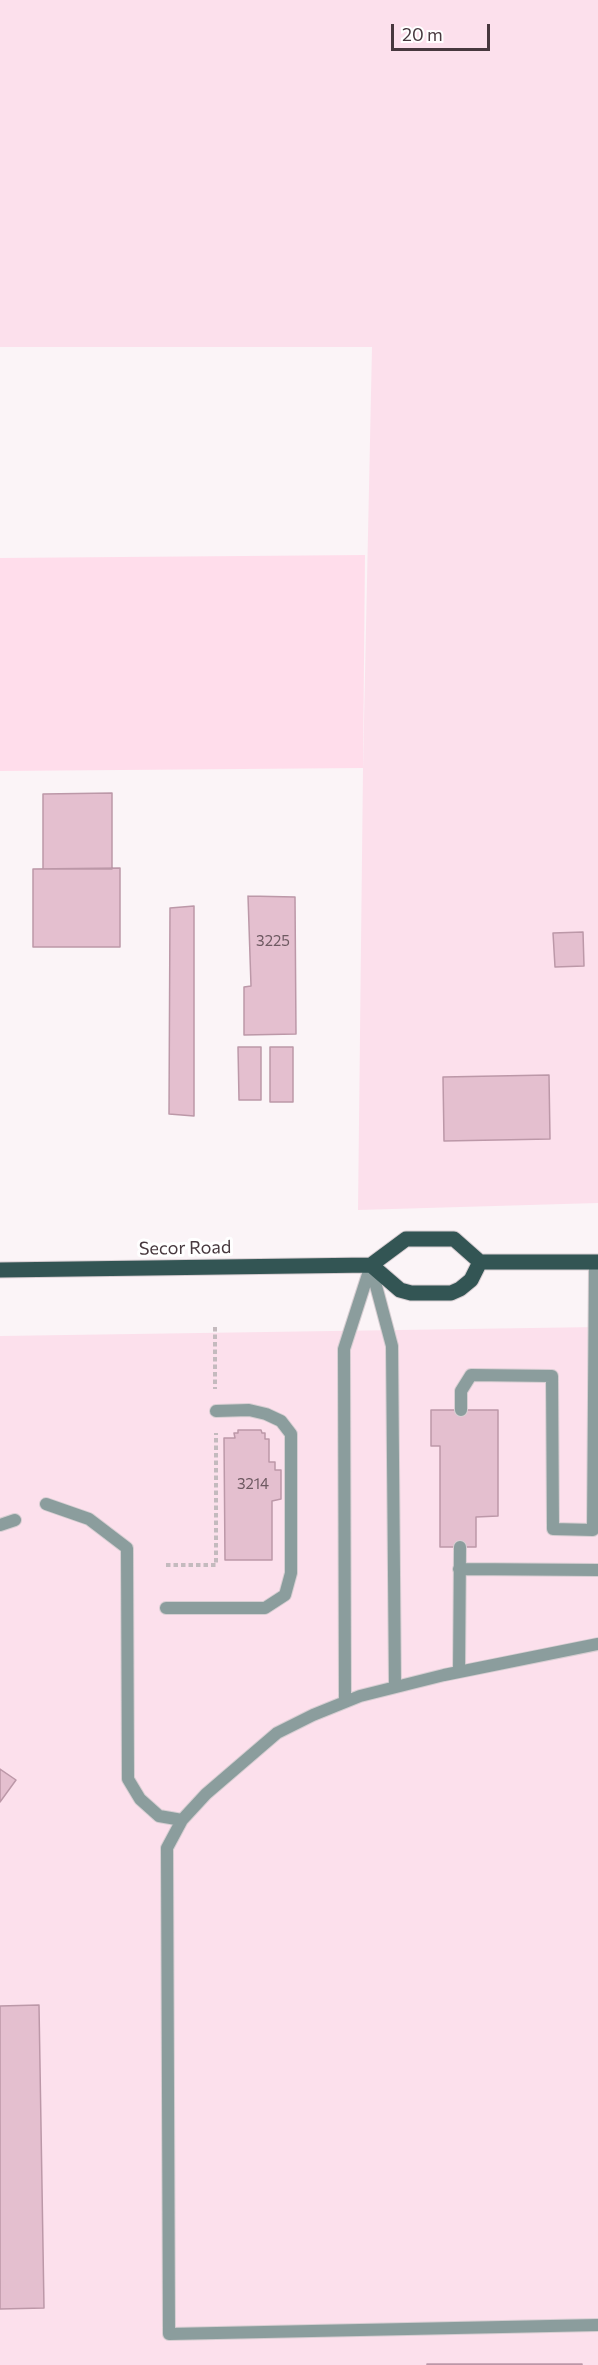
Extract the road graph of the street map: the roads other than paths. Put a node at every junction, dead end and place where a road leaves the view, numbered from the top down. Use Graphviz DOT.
graph roads {
  1 [pos="480,1262"];
  2 [pos="597,1262"];
  3 [pos="371,1265"];
  4 [pos="0,1270"];
  5 [pos="596,1371"];
  6 [pos="460,1410"];
  7 [pos="216,1411"];
  8 [pos="46,1504"];
  9 [pos="596,1505"];
  10 [pos="15,1520"];
  11 [pos="0,1524"];
  12 [pos="460,1547"];
  13 [pos="459,1569"];
  14 [pos="598,1570"];
  15 [pos="166,1608"];
  16 [pos="598,1644"];
  17 [pos="459,1672"];
  18 [pos="395,1687"];
  19 [pos="345,1702"];
  20 [pos="182,1820"];
  21 [pos="598,2325"];
  1 -- 2 [label="main road"];
  1 -- 3 [label="main road"];
  1 -- 3 [label="main road"];
  2 -- 5 [label="lane"];
  3 -- 4 [label="main road, Secor Road"];
  3 -- 18 [label="lane"];
  3 -- 19 [label="lane"];
  5 -- 9 [label="lane"];
  6 -- 9 [label="lane"];
  7 -- 15 [label="lane"];
  8 -- 20 [label="lane"];
  10 -- 11 [label="lane"];
  12 -- 13 [label="lane"];
  13 -- 14 [label="lane"];
  13 -- 17 [label="lane"];
  16 -- 17 [label="lane"];
  17 -- 18 [label="lane"];
  18 -- 19 [label="lane"];
  19 -- 20 [label="lane"];
  20 -- 21 [label="lane"];
}
